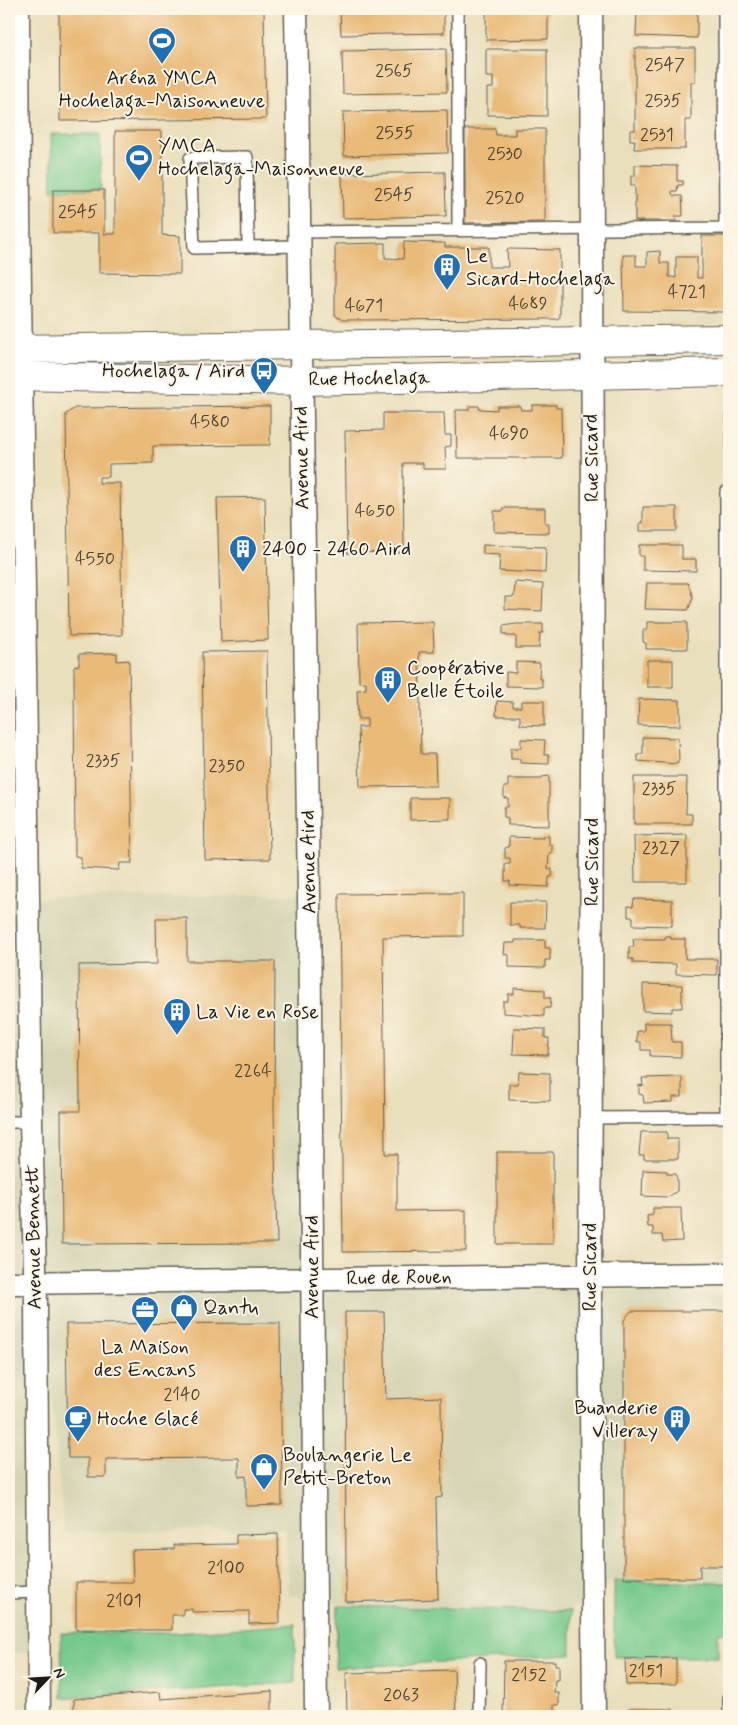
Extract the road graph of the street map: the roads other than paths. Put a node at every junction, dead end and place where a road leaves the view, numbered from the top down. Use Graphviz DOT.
graph roads {
  1 [pos="18,9"];
  2 [pos="296,9"];
  3 [pos="458,9"];
  4 [pos="590,9"];
  5 [pos="724,9"];
  6 [pos="14,186"];
  7 [pos="14,214"];
  8 [pos="591,228"];
  9 [pos="727,228"];
  10 [pos="458,230"];
  11 [pos="298,239"];
  12 [pos="248,246"];
  13 [pos="729,339"];
  14 [pos="590,340"];
  15 [pos="300,345"];
  16 [pos="15,349"];
  17 [pos="729,372"];
  18 [pos="591,375"];
  19 [pos="15,376"];
  20 [pos="301,381"];
  21 [pos="16,489"];
  22 [pos="729,492"];
  23 [pos="727,1117"];
  24 [pos="591,1118"];
  25 [pos="20,1122"];
  26 [pos="729,1274"];
  27 [pos="590,1276"];
  28 [pos="312,1279"];
  29 [pos="35,1282"];
  30 [pos="9,1283"];
  31 [pos="38,1592"];
  32 [pos="9,1593"];
  33 [pos="480,1663"];
  34 [pos="729,1698"];
  35 [pos="39,1716"];
  36 [pos="316,1716"];
  37 [pos="479,1716"];
  38 [pos="594,1716"];
  39 [pos="729,1716"];
  1 -- 6 [label="street, Avenue Bennett"];
  2 -- 11 [label="street, Avenue Aird"];
  3 -- 10 [label="lane"];
  4 -- 8 [label="street, Rue Sicard"];
  5 -- 9 [label="lane"];
  6 -- 7 [label="street, Avenue Bennett"];
  7 -- 16 [label="street, Avenue Bennett"];
  8 -- 9 [label="lane"];
  8 -- 10 [label="lane"];
  8 -- 14 [label="street, Rue Sicard"];
  10 -- 11 [label="lane"];
  11 -- 12 [label="lane"];
  11 -- 15 [label="street, Avenue Aird"];
  12 -- 12 [label="lane"];
  13 -- 14 [label="main road, Rue Hochelaga"];
  14 -- 15 [label="main road, Rue Hochelaga"];
  14 -- 18 [label="street, Rue Sicard"];
  15 -- 16 [label="main road, Rue Hochelaga"];
  15 -- 20 [label="street, Avenue Aird"];
  16 -- 19 [label="street, Avenue Bennett"];
  17 -- 18 [label="main road, Rue Hochelaga"];
  18 -- 20 [label="main road, Rue Hochelaga"];
  18 -- 24 [label="street, Rue Sicard"];
  19 -- 20 [label="main road, Rue Hochelaga"];
  19 -- 21 [label="street, Avenue Bennett"];
  20 -- 28 [label="street, Avenue Aird"];
  21 -- 25 [label="street, Avenue Bennett"];
  22 -- 23 [label="lane"];
  23 -- 24 [label="lane"];
  24 -- 27 [label="street, Rue Sicard"];
  25 -- 29 [label="street, Avenue Bennett"];
  26 -- 27 [label="street, Rue de Rouen"];
  27 -- 28 [label="street, Rue de Rouen"];
  27 -- 38 [label="street, Rue Sicard"];
  28 -- 29 [label="street, Rue de Rouen"];
  28 -- 36 [label="street, Avenue Aird"];
  29 -- 30 [label="street, Rue de Rouen"];
  29 -- 31 [label="street, Avenue Bennett"];
  31 -- 32 [label="lane"];
  31 -- 35 [label="street, Avenue Bennett"];
  33 -- 37 [label="lane"];
  34 -- 39 [label="lane"];
}
